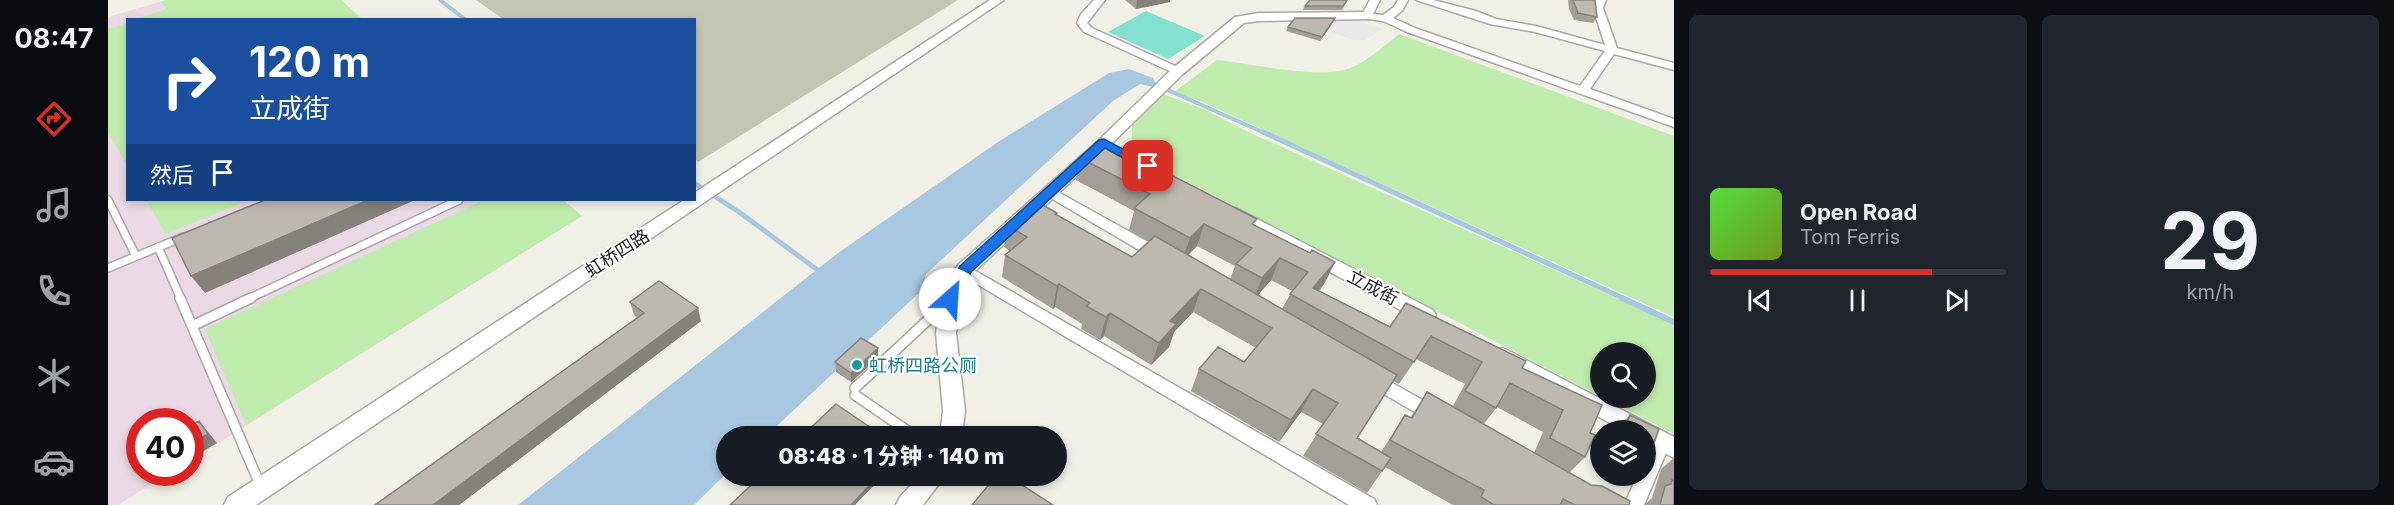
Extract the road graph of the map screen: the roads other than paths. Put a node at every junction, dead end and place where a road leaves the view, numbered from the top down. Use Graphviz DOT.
graph roads {
  1 [pos="998,0"];
  2 [pos="1100,0"];
  3 [pos="1375,0"];
  4 [pos="1403,0"];
  5 [pos="1421,0"];
  6 [pos="1472,0"];
  7 [pos="1601,0"];
  8 [pos="1472,13"];
  9 [pos="1366,16"];
  10 [pos="1385,18"];
  11 [pos="1612,49"];
  12 [pos="1674,67"];
  13 [pos="1178,71"];
  14 [pos="1583,90"];
  15 [pos="1674,123"];
  16 [pos="1049,191"];
  17 [pos="108,200"];
  18 [pos="457,201"];
  19 [pos="696,201"];
  20 [pos="696,201"];
  21 [pos="1222,206"];
  22 [pos="189,234"];
  23 [pos="158,247"];
  24 [pos="136,256"];
  25 [pos="1174,263"];
  26 [pos="108,268"];
  27 [pos="965,270"];
  28 [pos="950,299"];
  29 [pos="1442,324"];
  30 [pos="192,326"];
  31 [pos="1484,346"];
  32 [pos="1360,372"];
  33 [pos="1622,420"];
  34 [pos="901,426"];
  35 [pos="952,426"];
  36 [pos="1454,426"];
  37 [pos="924,486"];
  38 [pos="1640,486"];
  39 [pos="262,488"];
  40 [pos="236,505"];
  41 [pos="908,505"];
  42 [pos="1367,505"];
  43 [pos="1634,505"];
  1 -- 19 [label="street, 虹桥四路"];
  2 -- 13 [label="street"];
  3 -- 9 [label="street"];
  4 -- 10 [label="street"];
  5 -- 8 [label="street"];
  6 -- 8 [label="street"];
  7 -- 11 [label="street"];
  8 -- 11 [label="street"];
  9 -- 10 [label="street"];
  9 -- 13 [label="street"];
  10 -- 14 [label="street"];
  11 -- 12 [label="street"];
  11 -- 14 [label="street"];
  13 -- 16 [label="street"];
  14 -- 15 [label="street"];
  16 -- 25 [label="street"];
  16 -- 27 [label="street"];
  17 -- 24 [label="lane"];
  18 -- 30 [label="lane"];
  20 -- 39 [label="street, 虹桥四路"];
  21 -- 29 [label="street, 立成街"];
  22 -- 23 [label="lane"];
  23 -- 24 [label="lane"];
  23 -- 30 [label="lane"];
  24 -- 26 [label="lane"];
  27 -- 28 [label="street"];
  27 -- 42 [label="street"];
  28 -- 34 [label="lane"];
  28 -- 35 [label="street"];
  30 -- 39 [label="lane"];
  31 -- 33 [label="street"];
  32 -- 36 [label="street"];
  37 -- 41 [label="street"];
  38 -- 43 [label="street"];
  39 -- 40 [label="street, 虹桥四路"];
}
